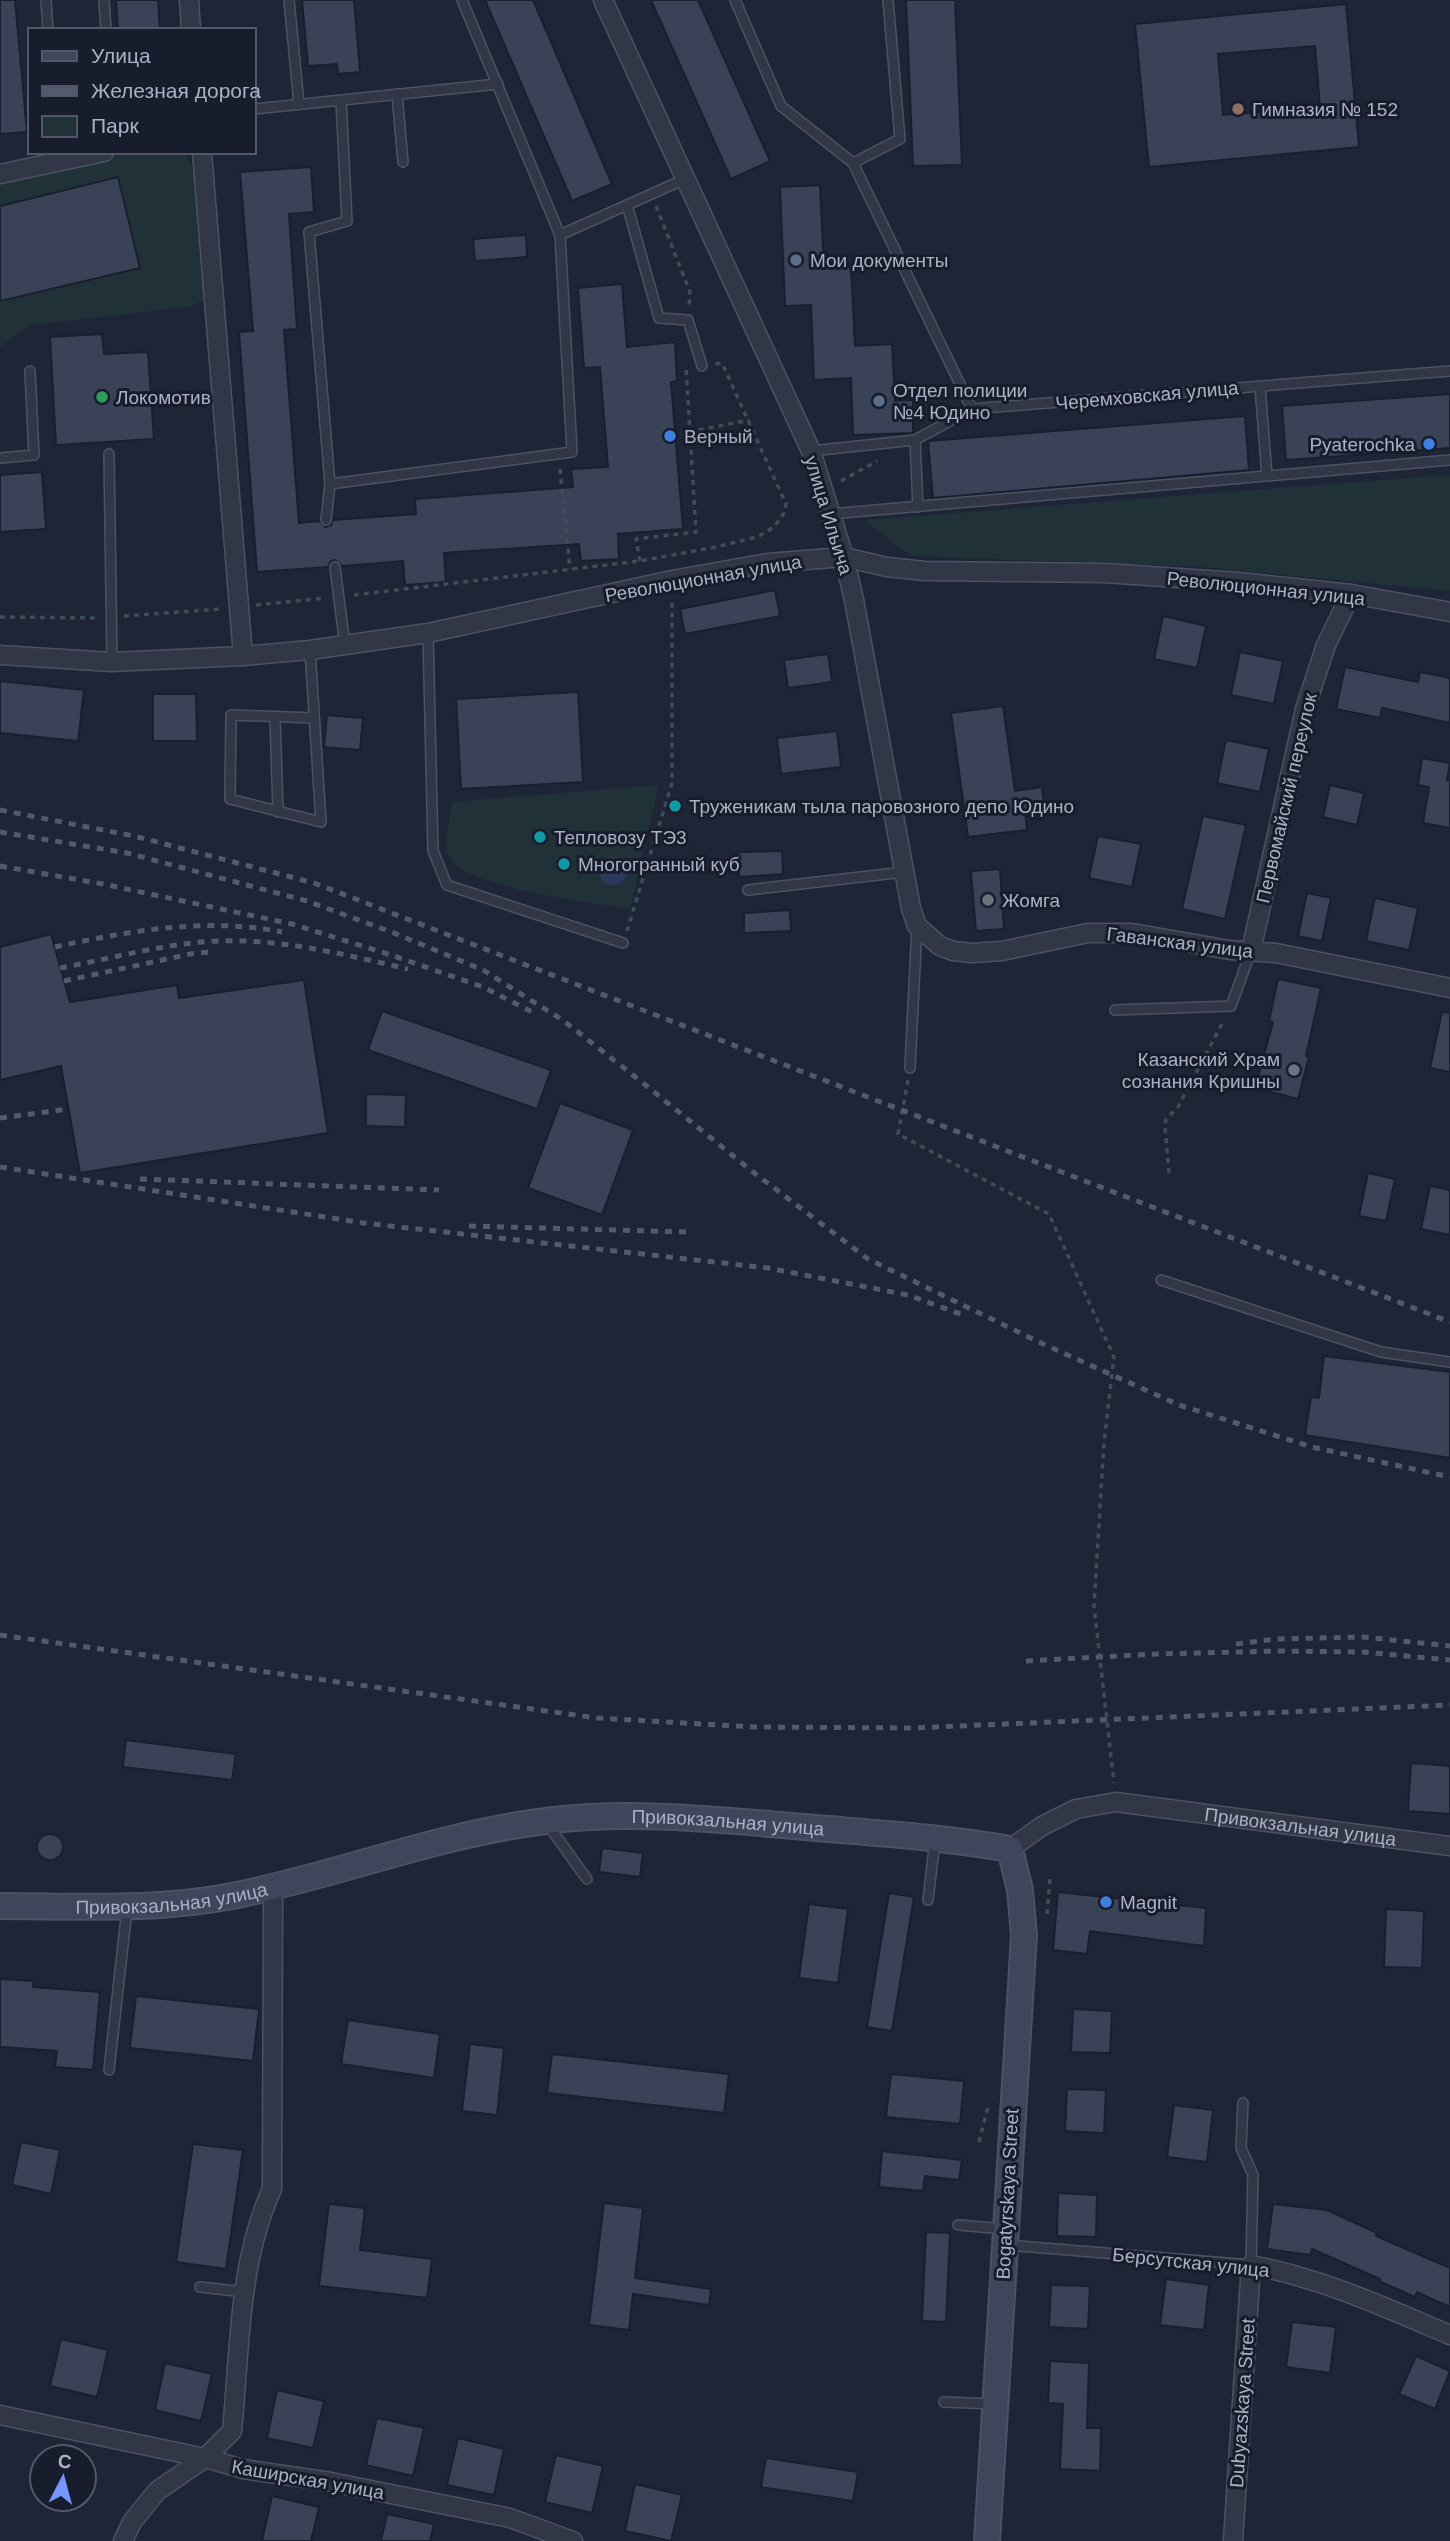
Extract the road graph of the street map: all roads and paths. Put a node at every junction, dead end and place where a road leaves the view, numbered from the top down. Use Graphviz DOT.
graph roads {
  1 [pos="46,0"];
  2 [pos="104,0"];
  3 [pos="189,0"];
  4 [pos="289,0"];
  5 [pos="462,0"];
  6 [pos="603,0"];
  7 [pos="735,0"];
  8 [pos="888,0"];
  9 [pos="48,28"];
  10 [pos="106,28"];
  11 [pos="191,28"];
  12 [pos="498,84"];
  13 [pos="397,94"];
  14 [pos="341,100"];
  15 [pos="299,104"];
  16 [pos="256,109"];
  17 [pos="85,154"];
  18 [pos="202,154"];
  19 [pos="57,157"];
  20 [pos="403,162"];
  21 [pos="853,163"];
  22 [pos="0,174"];
  23 [pos="685,179"];
  24 [pos="652,194"];
  25 [pos="627,205"];
  26 [pos="560,235"];
  27 [pos="688,320"];
  28 [pos="686,357"];
  29 [pos="702,366"];
  30 [pos="685,369"];
  31 [pos="1450,371"];
  32 [pos="30,372"];
  33 [pos="1260,386"];
  34 [pos="972,409"];
  35 [pos="749,420"];
  36 [pos="689,432"];
  37 [pos="915,440"];
  38 [pos="811,451"];
  39 [pos="558,453"];
  40 [pos="109,454"];
  41 [pos="0,458"];
  42 [pos="1450,460"];
  43 [pos="1267,476"];
  44 [pos="330,484"];
  45 [pos="918,507"];
  46 [pos="830,514"];
  47 [pos="326,520"];
  48 [pos="844,557"];
  49 [pos="640,561"];
  50 [pos="335,566"];
  51 [pos="570,570"];
  52 [pos="672,579"];
  53 [pos="1352,594"];
  54 [pos="340,597"];
  55 [pos="240,607"];
  56 [pos="1450,612"];
  57 [pos="0,617"];
  58 [pos="110,618"];
  59 [pos="428,633"];
  60 [pos="345,646"];
  61 [pos="310,650"];
  62 [pos="0,655"];
  63 [pos="243,656"];
  64 [pos="112,662"];
  65 [pos="275,718"];
  66 [pos="314,718"];
  67 [pos="278,811"];
  68 [pos="904,872"];
  69 [pos="748,890"];
  70 [pos="917,926"];
  71 [pos="623,943"];
  72 [pos="1251,951"];
  73 [pos="1450,988"];
  74 [pos="1231,1006"];
  75 [pos="1115,1010"];
  76 [pos="910,1068"];
  77 [pos="1169,1173"];
  78 [pos="1161,1280"];
  79 [pos="1450,1362"];
  80 [pos="1116,1802"];
  81 [pos="545,1821"];
  82 [pos="935,1839"];
  83 [pos="1450,1846"];
  84 [pos="1010,1849"];
  85 [pos="587,1879"];
  86 [pos="273,1886"];
  87 [pos="928,1900"];
  88 [pos="0,1906"];
  89 [pos="127,1906"];
  90 [pos="109,2070"];
  91 [pos="991,2093"];
  92 [pos="1243,2103"];
  93 [pos="979,2141"];
  94 [pos="958,2225"];
  95 [pos="1004,2237"];
  96 [pos="1251,2266"];
  97 [pos="200,2287"];
  98 [pos="245,2292"];
  99 [pos="1450,2335"];
  100 [pos="944,2402"];
  101 [pos="995,2404"];
  102 [pos="0,2415"];
  103 [pos="205,2458"];
  104 [pos="122,2541"];
  105 [pos="573,2541"];
  106 [pos="987,2541"];
  107 [pos="1233,2541"];
  1 -- 9 [label="lane"];
  2 -- 10 [label="lane"];
  3 -- 11 [label="street"];
  4 -- 15 [label="lane"];
  5 -- 12 [label="lane"];
  6 -- 23 [label="street, улица Ильича"];
  7 -- 21 [label="lane"];
  8 -- 21 [label="lane"];
  12 -- 13 [label="lane"];
  12 -- 26 [label="lane"];
  13 -- 14 [label="lane"];
  13 -- 20 [label="lane"];
  14 -- 15 [label="lane"];
  14 -- 44 [label="lane"];
  15 -- 16 [label="lane"];
  17 -- 19 [label="street"];
  18 -- 55 [label="street"];
  19 -- 22 [label="street"];
  21 -- 34 [label="lane"];
  23 -- 24 [label="lane"];
  23 -- 38 [label="street, улица Ильича"];
  24 -- 25 [label="lane"];
  24 -- 27 [label="path"];
  25 -- 26 [label="lane"];
  25 -- 27 [label="lane"];
  26 -- 39 [label="lane"];
  27 -- 29 [label="lane"];
  28 -- 30 [label="path"];
  29 -- 30 [label="path"];
  29 -- 35 [label="path"];
  30 -- 36 [label="path"];
  31 -- 33 [label="lane, Черемховская улица"];
  32 -- 41 [label="lane"];
  33 -- 34 [label="lane, Черемховская улица"];
  33 -- 43 [label="lane"];
  34 -- 37 [label="lane, Черемховская улица"];
  35 -- 36 [label="path"];
  35 -- 49 [label="path"];
  36 -- 49 [label="path"];
  37 -- 38 [label="lane, Черемховская улица"];
  37 -- 45 [label="lane"];
  38 -- 46 [label="street, улица Ильича"];
  39 -- 44 [label="lane"];
  39 -- 51 [label="path"];
  40 -- 58 [label="lane"];
  42 -- 43 [label="lane"];
  43 -- 45 [label="lane"];
  44 -- 47 [label="lane"];
  45 -- 46 [label="lane"];
  46 -- 48 [label="street, улица Ильича"];
  48 -- 52 [label="street, Революционная улица"];
  48 -- 53 [label="street, Революционная улица"];
  48 -- 68 [label="street, улица Ильича"];
  49 -- 51 [label="path"];
  50 -- 54 [label="lane"];
  51 -- 54 [label="path"];
  52 -- 59 [label="street, Революционная улица"];
  52 -- 71 [label="path"];
  53 -- 56 [label="street, Революционная улица"];
  53 -- 72 [label="street, Первомайский переулок"];
  54 -- 55 [label="path"];
  54 -- 60 [label="lane"];
  55 -- 58 [label="path"];
  55 -- 63 [label="street"];
  57 -- 58 [label="path"];
  58 -- 64 [label="lane"];
  59 -- 60 [label="street, Революционная улица"];
  59 -- 71 [label="lane"];
  60 -- 61 [label="street, Революционная улица"];
  61 -- 63 [label="street, Революционная улица"];
  61 -- 66 [label="lane"];
  62 -- 64 [label="street, Революционная улица"];
  63 -- 64 [label="street, Революционная улица"];
  65 -- 66 [label="lane"];
  65 -- 67 [label="lane"];
  65 -- 67 [label="lane"];
  66 -- 67 [label="lane"];
  68 -- 69 [label="lane"];
  68 -- 70 [label="street, улица Ильича"];
  70 -- 72 [label="street, Гаванская улица"];
  70 -- 76 [label="lane, улица Ильича"];
  72 -- 73 [label="street, Гаванская улица"];
  72 -- 74 [label="lane, Первомайский переулок"];
  74 -- 75 [label="lane"];
  74 -- 77 [label="path"];
  76 -- 80 [label="path"];
  78 -- 79 [label="lane"];
  80 -- 83 [label="street, Привокзальная улица"];
  80 -- 84 [label="street, Привокзальная улица"];
  81 -- 82 [label="main road, Привокзальная улица"];
  81 -- 85 [label="lane"];
  81 -- 86 [label="main road, Привокзальная улица"];
  82 -- 84 [label="main road, Привокзальная улица"];
  82 -- 87 [label="lane"];
  84 -- 95 [label="main road, Bogatyrskaya Street"];
  86 -- 89 [label="main road, Привокзальная улица"];
  86 -- 98 [label="street"];
  88 -- 89 [label="main road, Привокзальная улица"];
  89 -- 90 [label="lane"];
  91 -- 93 [label="path"];
  92 -- 96 [label="lane"];
  94 -- 95 [label="lane, Берсутская улица"];
  95 -- 96 [label="lane, Берсутская улица"];
  95 -- 101 [label="main road, Bogatyrskaya Street"];
  96 -- 99 [label="street, Берсутская улица"];
  96 -- 107 [label="street, Dubyazskaya Street"];
  97 -- 98 [label="lane"];
  98 -- 103 [label="street"];
  100 -- 101 [label="lane"];
  101 -- 106 [label="main road, Bogatyrskaya Street"];
  102 -- 103 [label="street, Каширская улица"];
  103 -- 104 [label="street"];
  103 -- 105 [label="street, Каширская улица"];
}
